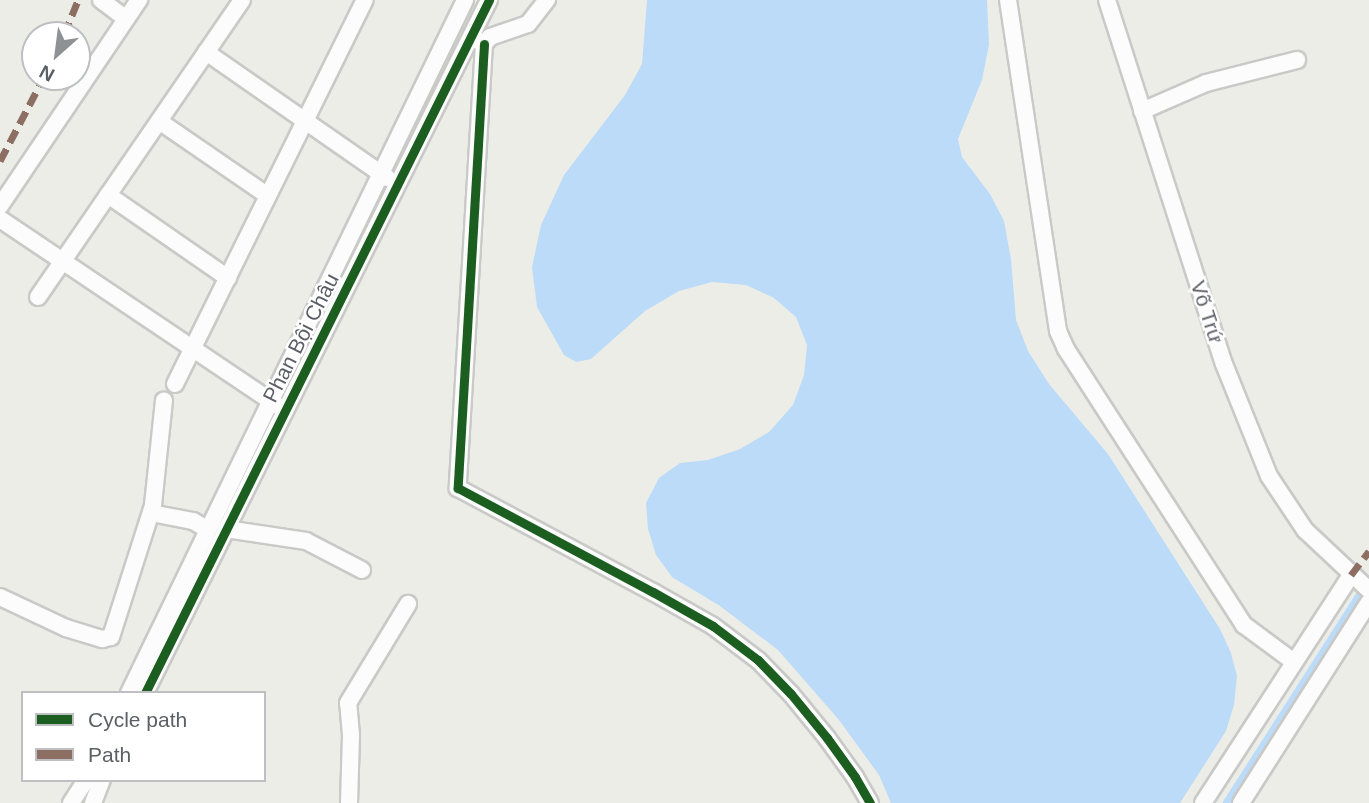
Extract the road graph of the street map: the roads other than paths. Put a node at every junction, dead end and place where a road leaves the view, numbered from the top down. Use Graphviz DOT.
graph roads {
  1 [pos="101,0"];
  2 [pos="139,0"];
  3 [pos="242,0"];
  4 [pos="465,0"];
  5 [pos="489,0"];
  6 [pos="547,0"];
  7 [pos="1008,0"];
  8 [pos="1107,0"];
  9 [pos="361,2"];
  10 [pos="126,19"];
  11 [pos="478,40"];
  12 [pos="206,52"];
  13 [pos="1297,60"];
  14 [pos="1142,111"];
  15 [pos="159,121"];
  16 [pos="305,121"];
  17 [pos="380,173"];
  18 [pos="397,185"];
  19 [pos="108,195"];
  20 [pos="268,196"];
  21 [pos="0,206"];
  22 [pos="0,219"];
  23 [pos="63,261"];
  24 [pos="228,278"];
  25 [pos="38,297"];
  26 [pos="193,349"];
  27 [pos="175,384"];
  28 [pos="270,400"];
  29 [pos="164,401"];
  30 [pos="285,410"];
  31 [pos="151,513"];
  32 [pos="208,529"];
  33 [pos="226,529"];
  34 [pos="362,570"];
  35 [pos="1351,575"];
  36 [pos="1369,590"];
  37 [pos="0,597"];
  38 [pos="1369,602"];
  39 [pos="408,604"];
  40 [pos="1294,662"];
  41 [pos="129,691"];
  42 [pos="146,691"];
  43 [pos="85,782"];
  44 [pos="101,782"];
  45 [pos="71,803"];
  46 [pos="93,803"];
  47 [pos="349,803"];
  48 [pos="870,803"];
  49 [pos="1203,803"];
  50 [pos="1241,803"];
  1 -- 10 [label="street"];
  2 -- 10 [label="street"];
  3 -- 12 [label="street"];
  4 -- 17 [label="street, Phan Bội Châu"];
  5 -- 11 [label="street, Phan Bội Châu"];
  6 -- 11 [label="street"];
  7 -- 40 [label="street"];
  8 -- 14 [label="street, Võ Trứ"];
  9 -- 16 [label="street"];
  10 -- 21 [label="street"];
  11 -- 18 [label="street, Phan Bội Châu"];
  11 -- 48 [label="street"];
  12 -- 15 [label="street"];
  12 -- 16 [label="street"];
  13 -- 14 [label="street"];
  14 -- 35 [label="street, Võ Trứ"];
  15 -- 19 [label="street"];
  15 -- 20 [label="street"];
  16 -- 17 [label="street"];
  16 -- 20 [label="street"];
  17 -- 18 [label="street"];
  17 -- 28 [label="street, Phan Bội Châu"];
  18 -- 30 [label="street, Phan Bội Châu"];
  19 -- 23 [label="street"];
  19 -- 24 [label="street"];
  20 -- 24 [label="street"];
  22 -- 23 [label="street"];
  23 -- 25 [label="street"];
  23 -- 26 [label="street"];
  24 -- 26 [label="street"];
  26 -- 27 [label="street"];
  26 -- 28 [label="street"];
  28 -- 30 [label="street"];
  28 -- 32 [label="street, Phan Bội Châu"];
  29 -- 31 [label="street"];
  30 -- 33 [label="street, Phan Bội Châu"];
  31 -- 32 [label="street"];
  31 -- 37 [label="street"];
  32 -- 41 [label="street, Phan Bội Châu"];
  33 -- 34 [label="street"];
  33 -- 42 [label="street, Phan Bội Châu"];
  35 -- 36 [label="street, Võ Trứ"];
  35 -- 40 [label="street"];
  38 -- 50 [label="street"];
  39 -- 47 [label="street"];
  40 -- 49 [label="street"];
  43 -- 45 [label="street"];
  44 -- 46 [label="street"];
}
